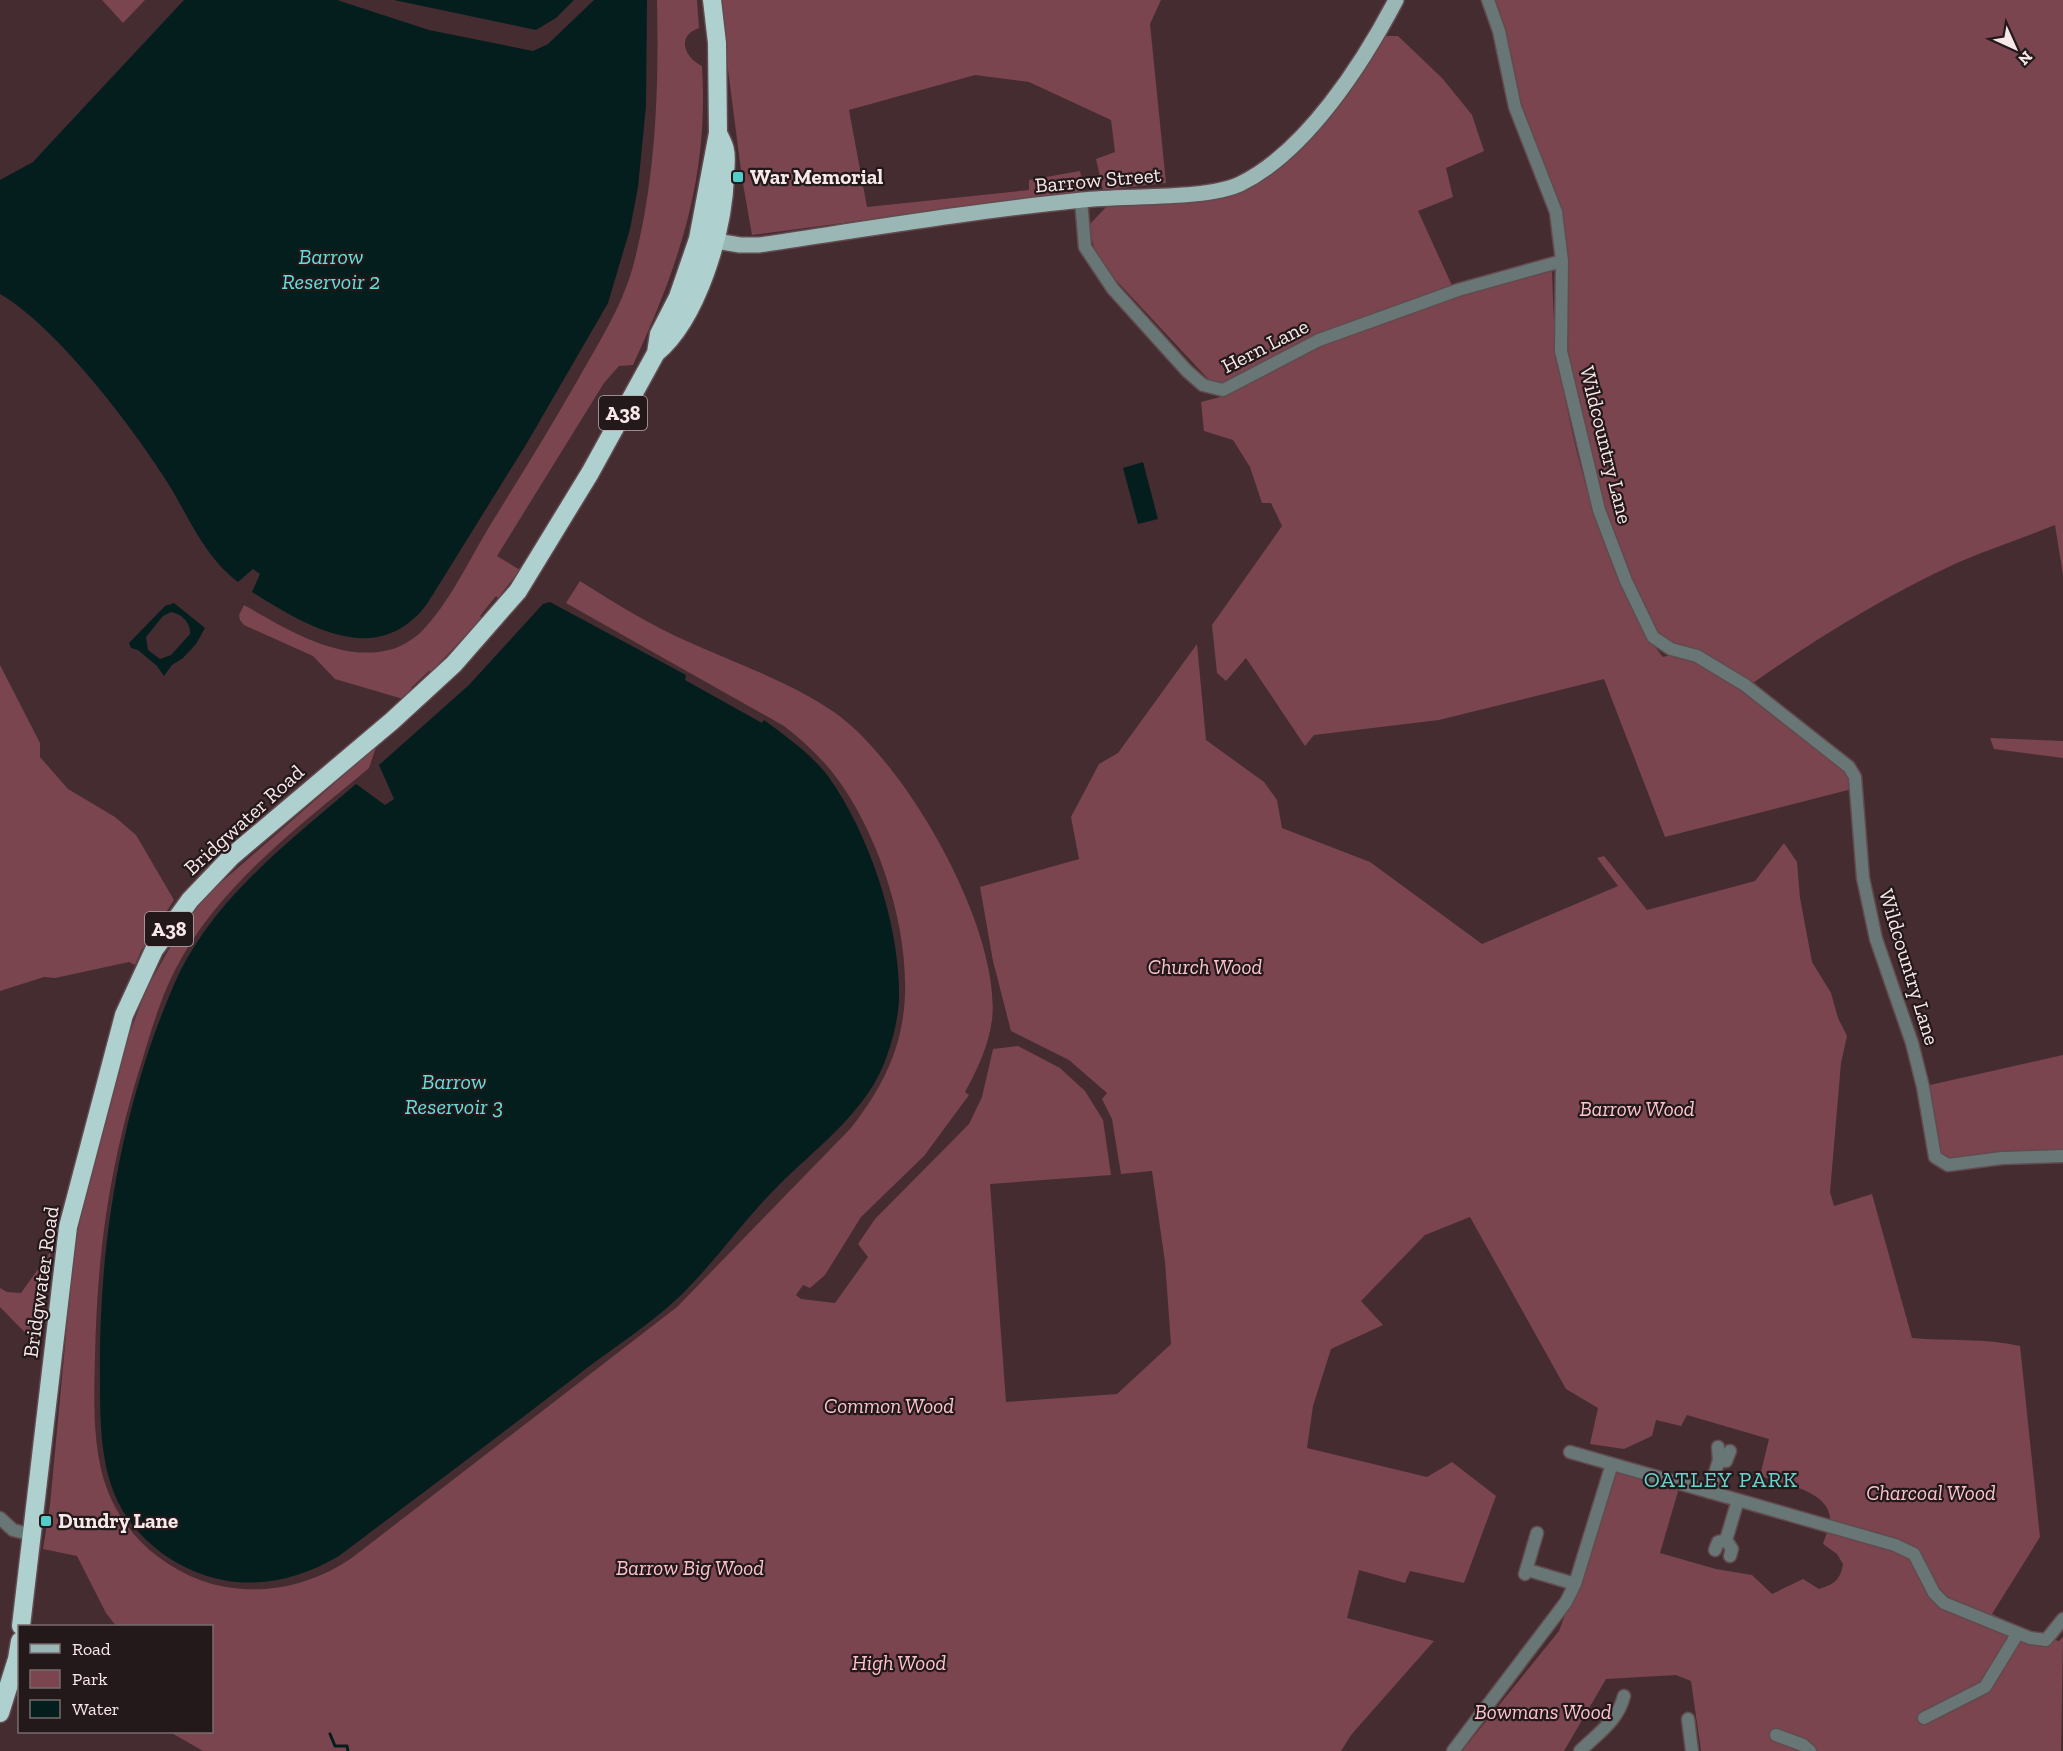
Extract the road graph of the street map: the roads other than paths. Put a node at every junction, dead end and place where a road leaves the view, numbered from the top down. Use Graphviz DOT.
graph roads {
  1 [pos="712,0"];
  2 [pos="1396,0"];
  3 [pos="1488,0"];
  4 [pos="718,133"];
  5 [pos="713,151"];
  6 [pos="1081,200"];
  7 [pos="703,222"];
  8 [pos="716,241"];
  9 [pos="1562,261"];
  10 [pos="686,274"];
  11 [pos="656,353"];
  12 [pos="2063,1156"];
  13 [pos="1570,1452"];
  14 [pos="1722,1453"];
  15 [pos="1612,1464"];
  16 [pos="1709,1492"];
  17 [pos="1738,1500"];
  18 [pos="0,1518"];
  19 [pos="1537,1533"];
  20 [pos="33,1535"];
  21 [pos="1726,1540"];
  22 [pos="1715,1550"];
  23 [pos="1730,1556"];
  24 [pos="1575,1584"];
  25 [pos="2063,1619"];
  26 [pos="21,1625"];
  27 [pos="2018,1633"];
  28 [pos="18,1653"];
  29 [pos="1624,1696"];
  30 [pos="0,1713"];
  31 [pos="1924,1718"];
  32 [pos="1688,1719"];
  33 [pos="1776,1735"];
  34 [pos="1454,1751"];
  35 [pos="1580,1751"];
  36 [pos="1692,1751"];
  37 [pos="1810,1751"];
  1 -- 4 [label="highway, Bridgwater Road / A38"];
  2 -- 6 [label="main road, Barrow Street"];
  3 -- 9 [label="street, Wildcountry Lane"];
  4 -- 5 [label="highway, Bridgwater Road / A38"];
  4 -- 8 [label="highway, Bridgwater Road / A38"];
  5 -- 7 [label="highway, Bridgwater Road / A38"];
  5 -- 10 [label="highway"];
  6 -- 8 [label="main road, Barrow Street"];
  6 -- 9 [label="street, Hern Lane"];
  7 -- 8 [label="highway"];
  7 -- 10 [label="highway, Bridgwater Road / A38"];
  8 -- 10 [label="highway"];
  8 -- 11 [label="highway, Bridgwater Road / A38"];
  9 -- 12 [label="street, Wildcountry Lane"];
  10 -- 11 [label="highway, Bridgwater Road / A38"];
  11 -- 20 [label="highway, Bridgwater Road / A38"];
  13 -- 15 [label="street"];
  14 -- 16 [label="street"];
  15 -- 16 [label="street"];
  15 -- 24 [label="street"];
  16 -- 17 [label="street"];
  17 -- 21 [label="street"];
  17 -- 27 [label="street"];
  18 -- 20 [label="street"];
  19 -- 24 [label="street"];
  20 -- 26 [label="highway, Bridgwater Road / A38"];
  21 -- 22 [label="street"];
  21 -- 23 [label="street"];
  24 -- 34 [label="street"];
  25 -- 27 [label="street"];
  27 -- 31 [label="street"];
  28 -- 30 [label="highway"];
  29 -- 35 [label="street"];
  32 -- 36 [label="street"];
  33 -- 37 [label="street"];
}
